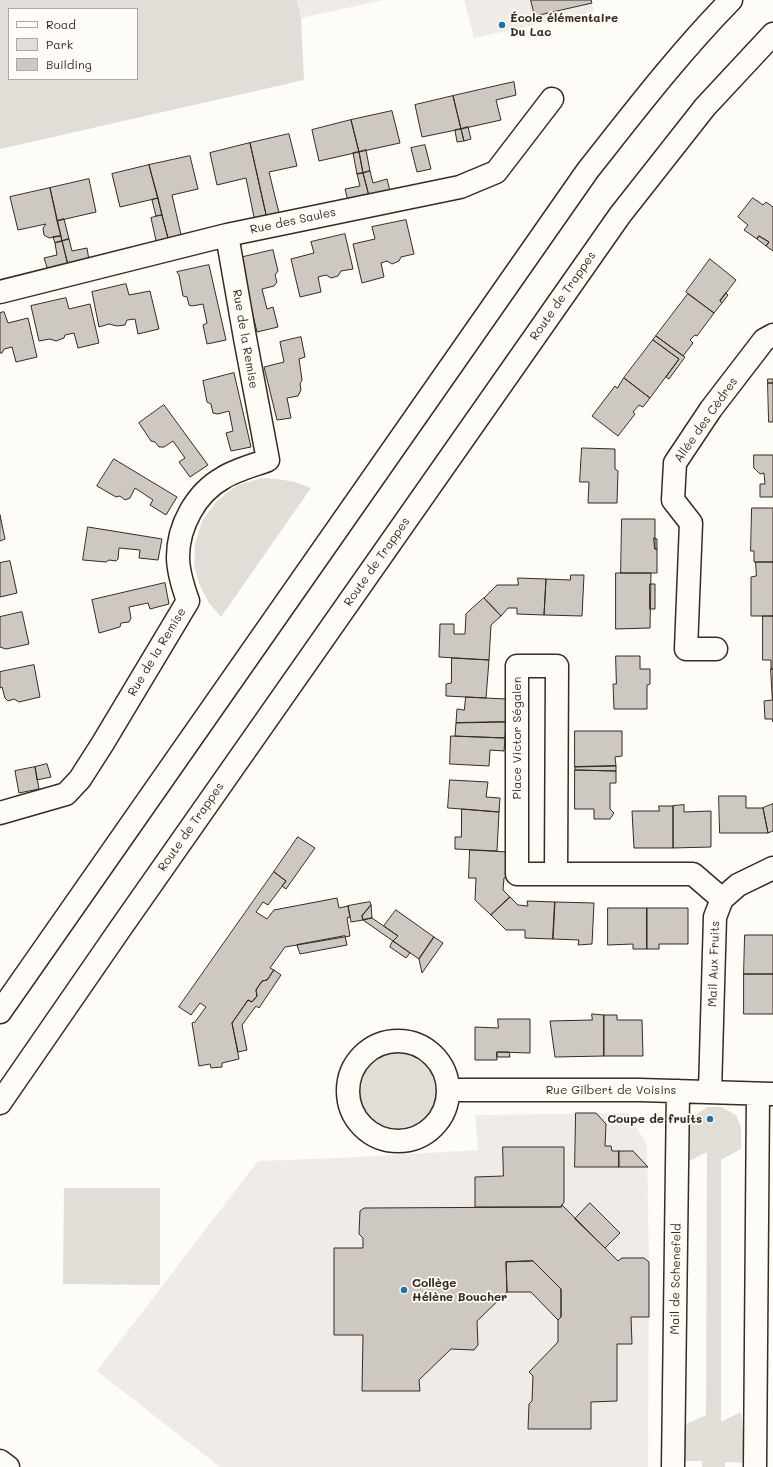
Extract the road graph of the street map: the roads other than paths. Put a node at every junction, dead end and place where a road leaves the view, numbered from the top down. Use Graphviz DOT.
graph roads {
  1 [pos="731,0"];
  2 [pos="773,34"];
  3 [pos="552,99"];
  4 [pos="227,235"];
  5 [pos="0,292"];
  6 [pos="773,335"];
  7 [pos="716,649"];
  8 [pos="0,813"];
  9 [pos="773,868"];
  10 [pos="556,874"];
  11 [pos="722,899"];
  12 [pos="0,1012"];
  13 [pos="448,1090"];
  14 [pos="678,1091"];
  15 [pos="710,1091"];
  16 [pos="766,1094"];
  17 [pos="0,1103"];
  18 [pos="0,1461"];
  19 [pos="8,1467"];
  20 [pos="673,1467"];
  21 [pos="755,1467"];
  1 -- 12 [label="street"];
  2 -- 17 [label="street, Route de Trappes"];
  3 -- 4 [label="street, Rue des Saules"];
  4 -- 5 [label="street, Rue des Saules"];
  4 -- 8 [label="street, Rue de la Remise"];
  6 -- 7 [label="street, Allée des Cèdres"];
  9 -- 11 [label="street, Mail Aux Fruits"];
  10 -- 10 [label="street, Place Victor Ségalen"];
  10 -- 11 [label="street, Place Victor Ségalen"];
  11 -- 15 [label="street, Mail Aux Fruits"];
  13 -- 13 [label="street"];
  13 -- 14 [label="street, Rue Gilbert de Voisins"];
  14 -- 15 [label="street, Rue Gilbert de Voisins"];
  14 -- 20 [label="street, Mail de Schenefeld"];
  15 -- 16 [label="street, Rue Gilbert de Voisins"];
  16 -- 21 [label="street"];
  18 -- 19 [label="street"];
}
